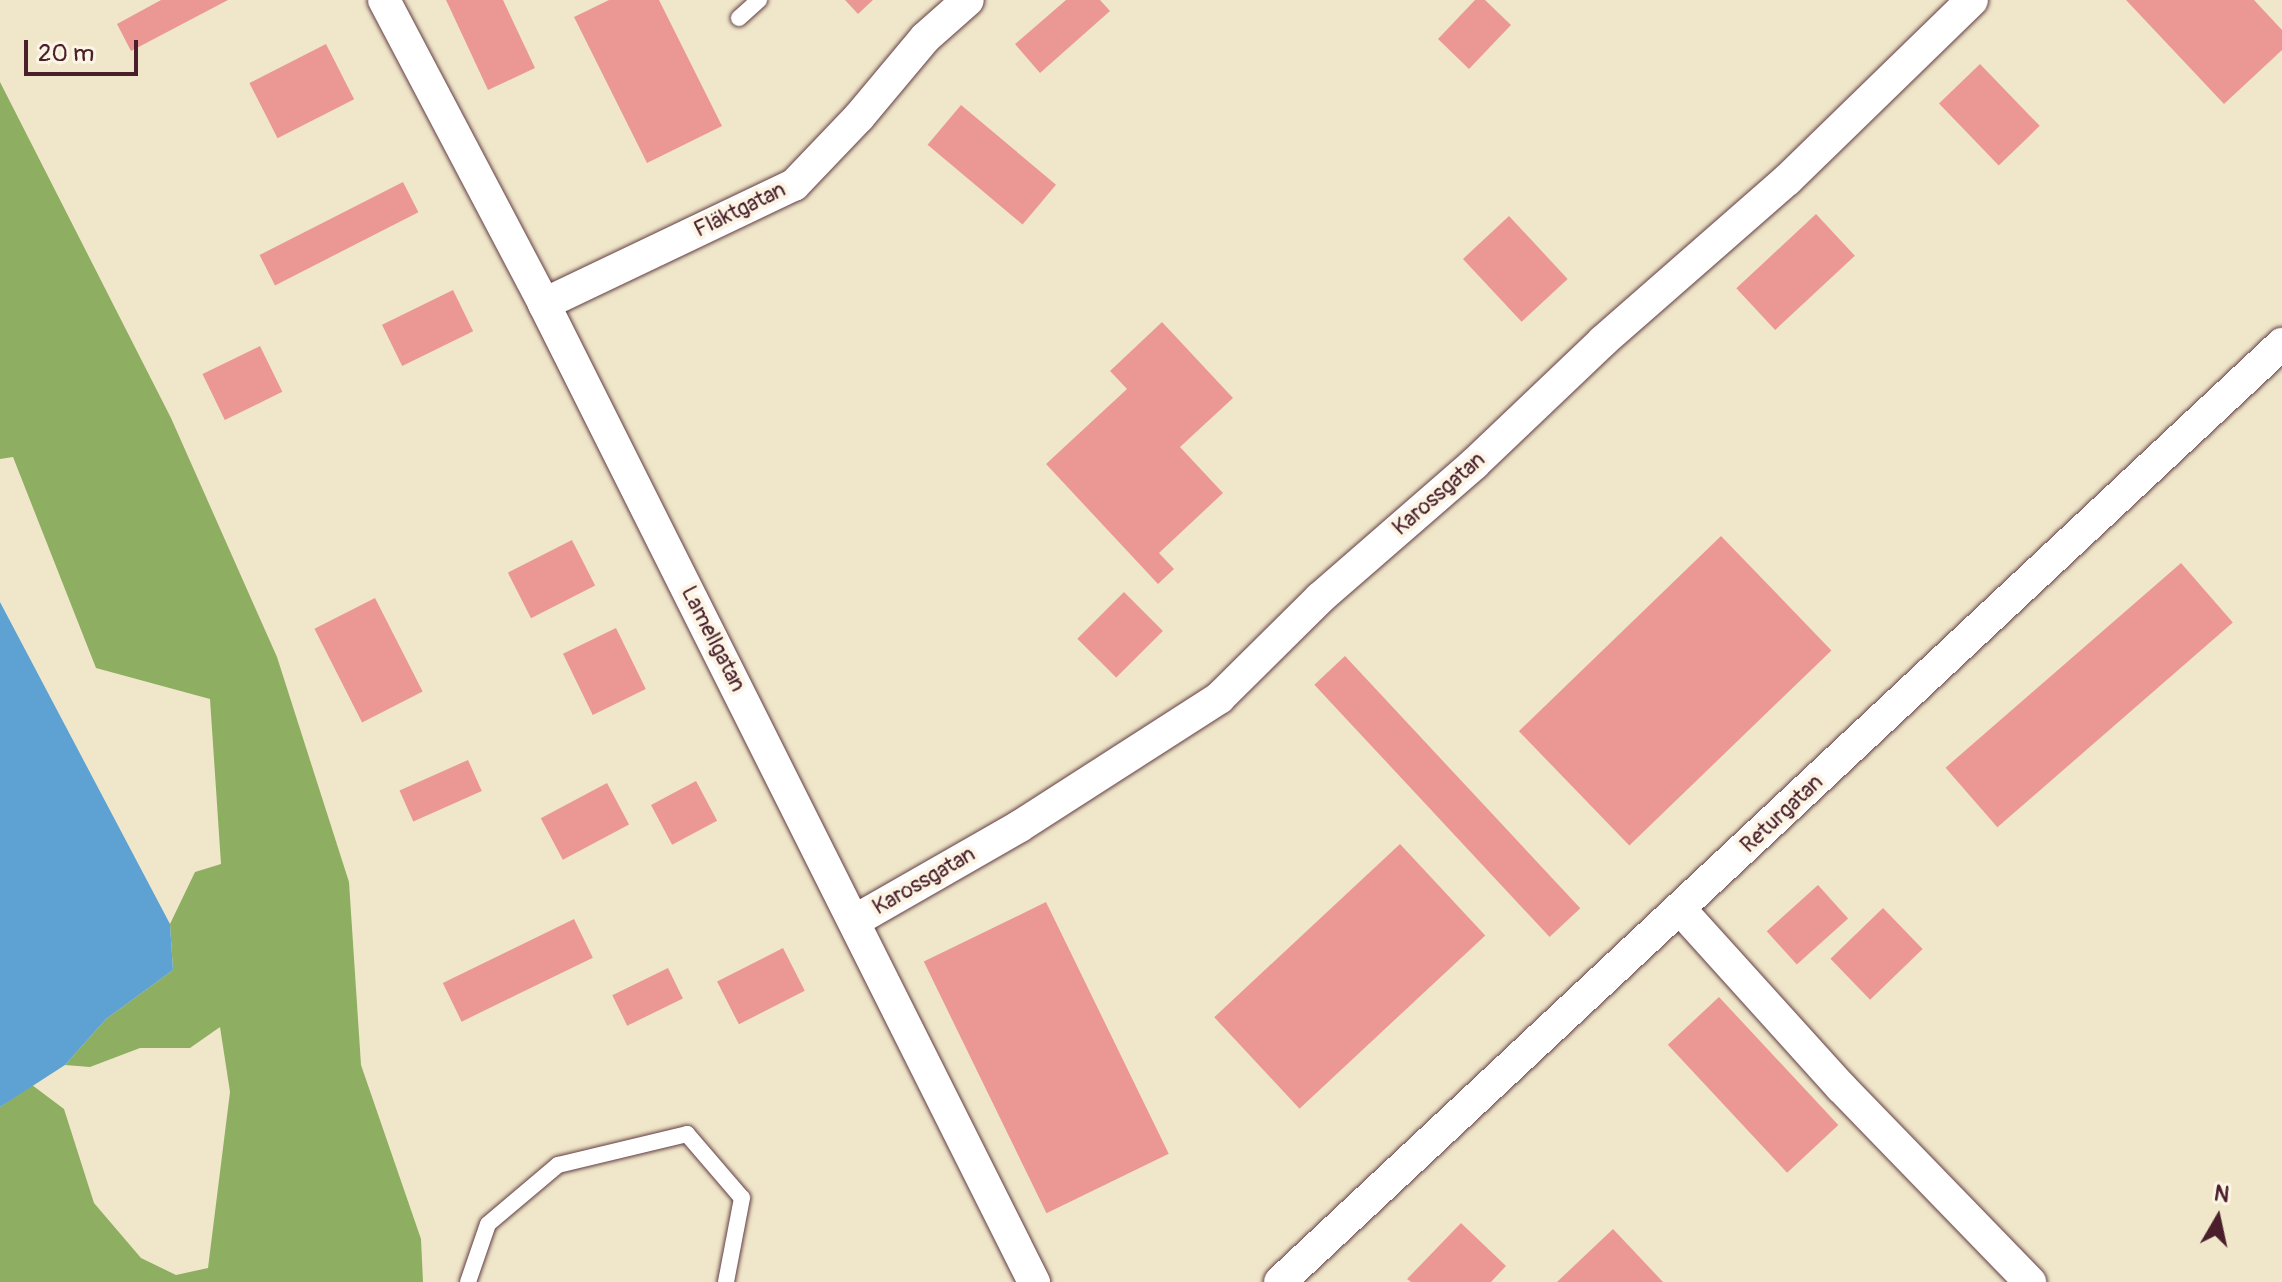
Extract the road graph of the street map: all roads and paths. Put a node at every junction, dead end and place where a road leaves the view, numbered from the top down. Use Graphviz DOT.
graph roads {
  1 [pos="384,0"];
  2 [pos="759,0"];
  3 [pos="968,0"];
  4 [pos="1972,0"];
  5 [pos="739,18"];
  6 [pos="544,304"];
  7 [pos="2282,344"];
  8 [pos="1680,909"];
  9 [pos="856,920"];
  10 [pos="468,1282"];
  11 [pos="726,1282"];
  12 [pos="1034,1282"];
  13 [pos="1280,1282"];
  14 [pos="2030,1282"];
  1 -- 6 [label="street, Lamellgatan"];
  2 -- 5 [label="lane"];
  3 -- 6 [label="street, Fläktgatan"];
  4 -- 9 [label="street, Karossgatan"];
  6 -- 9 [label="street, Lamellgatan"];
  7 -- 8 [label="street, Returgatan"];
  8 -- 13 [label="street, Returgatan"];
  8 -- 14 [label="street"];
  9 -- 12 [label="street, Lamellgatan"];
  10 -- 11 [label="lane"];
}
